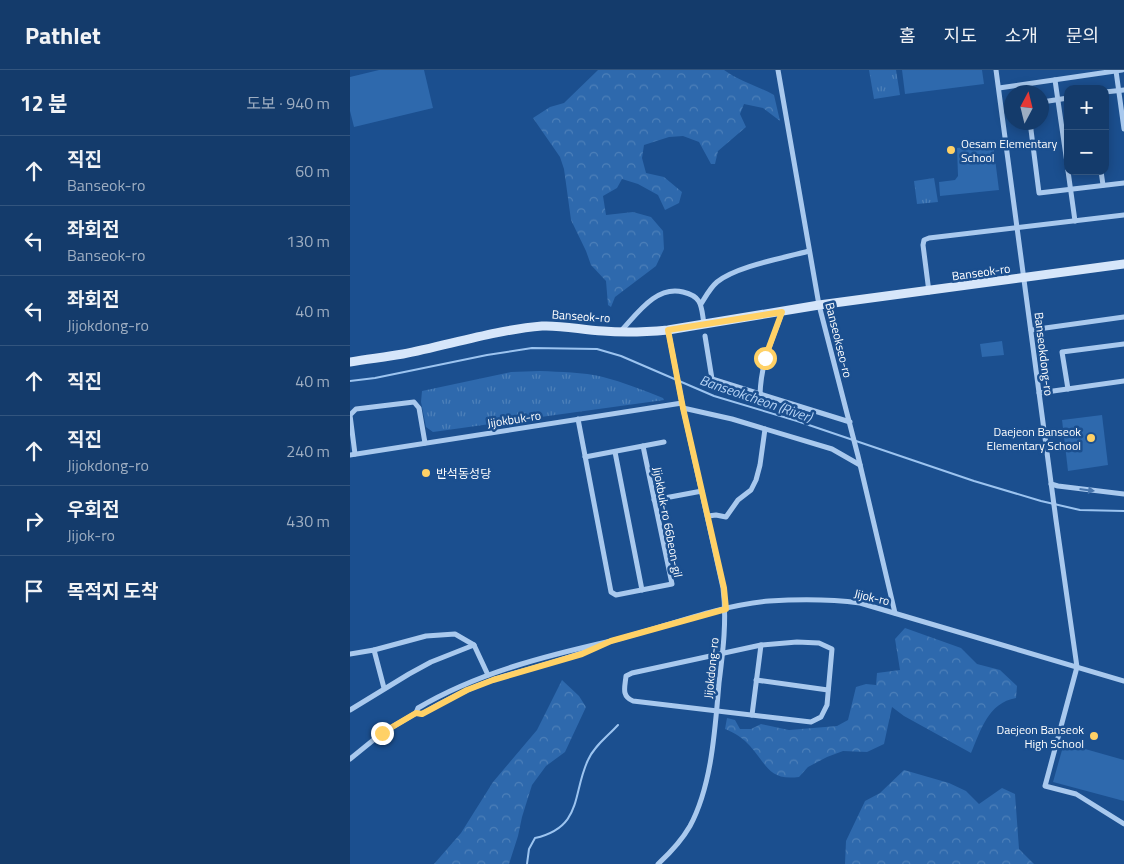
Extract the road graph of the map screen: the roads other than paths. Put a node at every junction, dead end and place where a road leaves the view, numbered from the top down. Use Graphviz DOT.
graph roads {
  1 [pos="778,70"];
  2 [pos="996,70"];
  3 [pos="1119,70"];
  4 [pos="1055,80"];
  5 [pos="999,88"];
  6 [pos="1122,90"];
  7 [pos="1109,92"];
  8 [pos="1064,98"];
  9 [pos="1058,99"];
  10 [pos="1049,101"];
  11 [pos="1124,129"];
  12 [pos="1031,130"];
  13 [pos="1064,142"];
  14 [pos="1068,175"];
  15 [pos="1102,175"];
  16 [pos="1124,183"];
  17 [pos="1103,186"];
  18 [pos="1070,190"];
  19 [pos="1124,214"];
  20 [pos="1075,220"];
  21 [pos="1017,228"];
  22 [pos="809,251"];
  23 [pos="1124,264"];
  24 [pos="1024,279"];
  25 [pos="929,292"];
  26 [pos="701,304"];
  27 [pos="819,306"];
  28 [pos="782,312"];
  29 [pos="1124,317"];
  30 [pos="704,324"];
  31 [pos="668,330"];
  32 [pos="1031,330"];
  33 [pos="620,332"];
  34 [pos="705,336"];
  35 [pos="1124,344"];
  36 [pos="350,362"];
  37 [pos="1124,381"];
  38 [pos="1068,389"];
  39 [pos="1039,393"];
  40 [pos="760,395"];
  41 [pos="682,405"];
  42 [pos="578,419"];
  43 [pos="850,424"];
  44 [pos="765,429"];
  45 [pos="664,442"];
  46 [pos="425,443"];
  47 [pos="644,446"];
  48 [pos="615,452"];
  49 [pos="353,454"];
  50 [pos="585,458"];
  51 [pos="860,465"];
  52 [pos="1051,484"];
  53 [pos="702,490"];
  54 [pos="1124,494"];
  55 [pos="654,500"];
  56 [pos="708,516"];
  57 [pos="642,590"];
  58 [pos="726,609"];
  59 [pos="895,613"];
  60 [pos="611,641"];
  61 [pos="474,645"];
  62 [pos="761,645"];
  63 [pos="374,650"];
  64 [pos="722,653"];
  65 [pos="350,654"];
  66 [pos="1077,666"];
  67 [pos="488,675"];
  68 [pos="756,680"];
  69 [pos="1124,681"];
  70 [pos="384,688"];
  71 [pos="828,690"];
  72 [pos="350,710"];
  73 [pos="717,710"];
  74 [pos="416,713"];
  75 [pos="752,715"];
  76 [pos="350,758"];
  77 [pos="1124,824"];
  78 [pos="658,864"];
  1 -- 22 [label="street, Banseokseo-ro"];
  2 -- 5 [label="street, Banseokdong-ro"];
  3 -- 4 [label="street"];
  3 -- 6 [label="street"];
  4 -- 5 [label="street"];
  4 -- 9 [label="street"];
  5 -- 21 [label="street, Banseokdong-ro"];
  6 -- 7 [label="street"];
  6 -- 11 [label="street"];
  8 -- 9 [label="street"];
  9 -- 10 [label="street"];
  9 -- 13 [label="street"];
  12 -- 18 [label="street"];
  14 -- 18 [label="street"];
  15 -- 17 [label="street"];
  16 -- 17 [label="street"];
  17 -- 18 [label="street"];
  18 -- 20 [label="street"];
  19 -- 20 [label="street"];
  20 -- 21 [label="street"];
  21 -- 24 [label="street, Banseokdong-ro"];
  21 -- 25 [label="street"];
  22 -- 26 [label="street"];
  22 -- 27 [label="street, Banseokseo-ro"];
  23 -- 24 [label="street, Banseok-ro"];
  24 -- 25 [label="street, Banseok-ro"];
  24 -- 32 [label="street, Banseokdong-ro"];
  25 -- 27 [label="street, Banseok-ro"];
  26 -- 30 [label="street"];
  26 -- 33 [label="street"];
  27 -- 28 [label="street, Banseok-ro"];
  27 -- 43 [label="street, Banseokseo-ro"];
  28 -- 30 [label="street, Banseok-ro"];
  28 -- 40 [label="street"];
  29 -- 32 [label="street"];
  30 -- 31 [label="street, Banseok-ro"];
  31 -- 33 [label="street, Banseok-ro"];
  31 -- 41 [label="street, Jijokdong-ro"];
  32 -- 39 [label="street, Banseokdong-ro"];
  33 -- 36 [label="street, Banseok-ro"];
  34 -- 40 [label="street"];
  35 -- 38 [label="street"];
  37 -- 38 [label="street"];
  38 -- 39 [label="street"];
  39 -- 52 [label="street, Banseokdong-ro"];
  40 -- 43 [label="street"];
  41 -- 42 [label="street, Jijokbuk-ro"];
  41 -- 44 [label="street"];
  41 -- 53 [label="street, Jijokdong-ro"];
  42 -- 46 [label="street, Jijokbuk-ro"];
  42 -- 50 [label="street, Jijokbuk-ro 66beon-gil"];
  43 -- 51 [label="street, Banseokseo-ro"];
  44 -- 51 [label="street"];
  44 -- 56 [label="street"];
  45 -- 47 [label="street"];
  46 -- 49 [label="street, Jijokbuk-ro"];
  46 -- 49 [label="street"];
  47 -- 48 [label="street"];
  47 -- 55 [label="street, Jijokbuk-ro 66beon-gil"];
  48 -- 50 [label="street"];
  48 -- 57 [label="street"];
  50 -- 57 [label="street, Jijokbuk-ro 66beon-gil"];
  51 -- 59 [label="street, Banseokseo-ro"];
  52 -- 54 [label="street, one-way"];
  52 -- 66 [label="street, Banseokdong-ro"];
  53 -- 55 [label="street"];
  53 -- 56 [label="street, Jijokdong-ro"];
  55 -- 57 [label="street, Jijokbuk-ro 66beon-gil"];
  56 -- 58 [label="street, Jijokdong-ro"];
  58 -- 59 [label="street, Jijok-ro"];
  58 -- 60 [label="street, Jijok-ro"];
  58 -- 64 [label="street, Jijokdong-ro"];
  59 -- 66 [label="street, Jijok-ro"];
  60 -- 67 [label="street, Jijok-ro"];
  60 -- 74 [label="street, Jijok-ro"];
  61 -- 63 [label="street"];
  61 -- 67 [label="street"];
  61 -- 70 [label="street"];
  62 -- 64 [label="street"];
  62 -- 68 [label="street"];
  62 -- 71 [label="street"];
  63 -- 65 [label="street"];
  63 -- 70 [label="street"];
  64 -- 73 [label="street, Jijokdong-ro"];
  64 -- 73 [label="street"];
  66 -- 69 [label="street, Jijok-ro"];
  66 -- 77 [label="street"];
  67 -- 74 [label="street, Jijok-ro"];
  68 -- 71 [label="street"];
  68 -- 75 [label="street"];
  70 -- 72 [label="street"];
  71 -- 75 [label="street"];
  73 -- 75 [label="street"];
  73 -- 78 [label="street, Jijokdong-ro"];
  74 -- 76 [label="street, Jijok-ro"];
}
